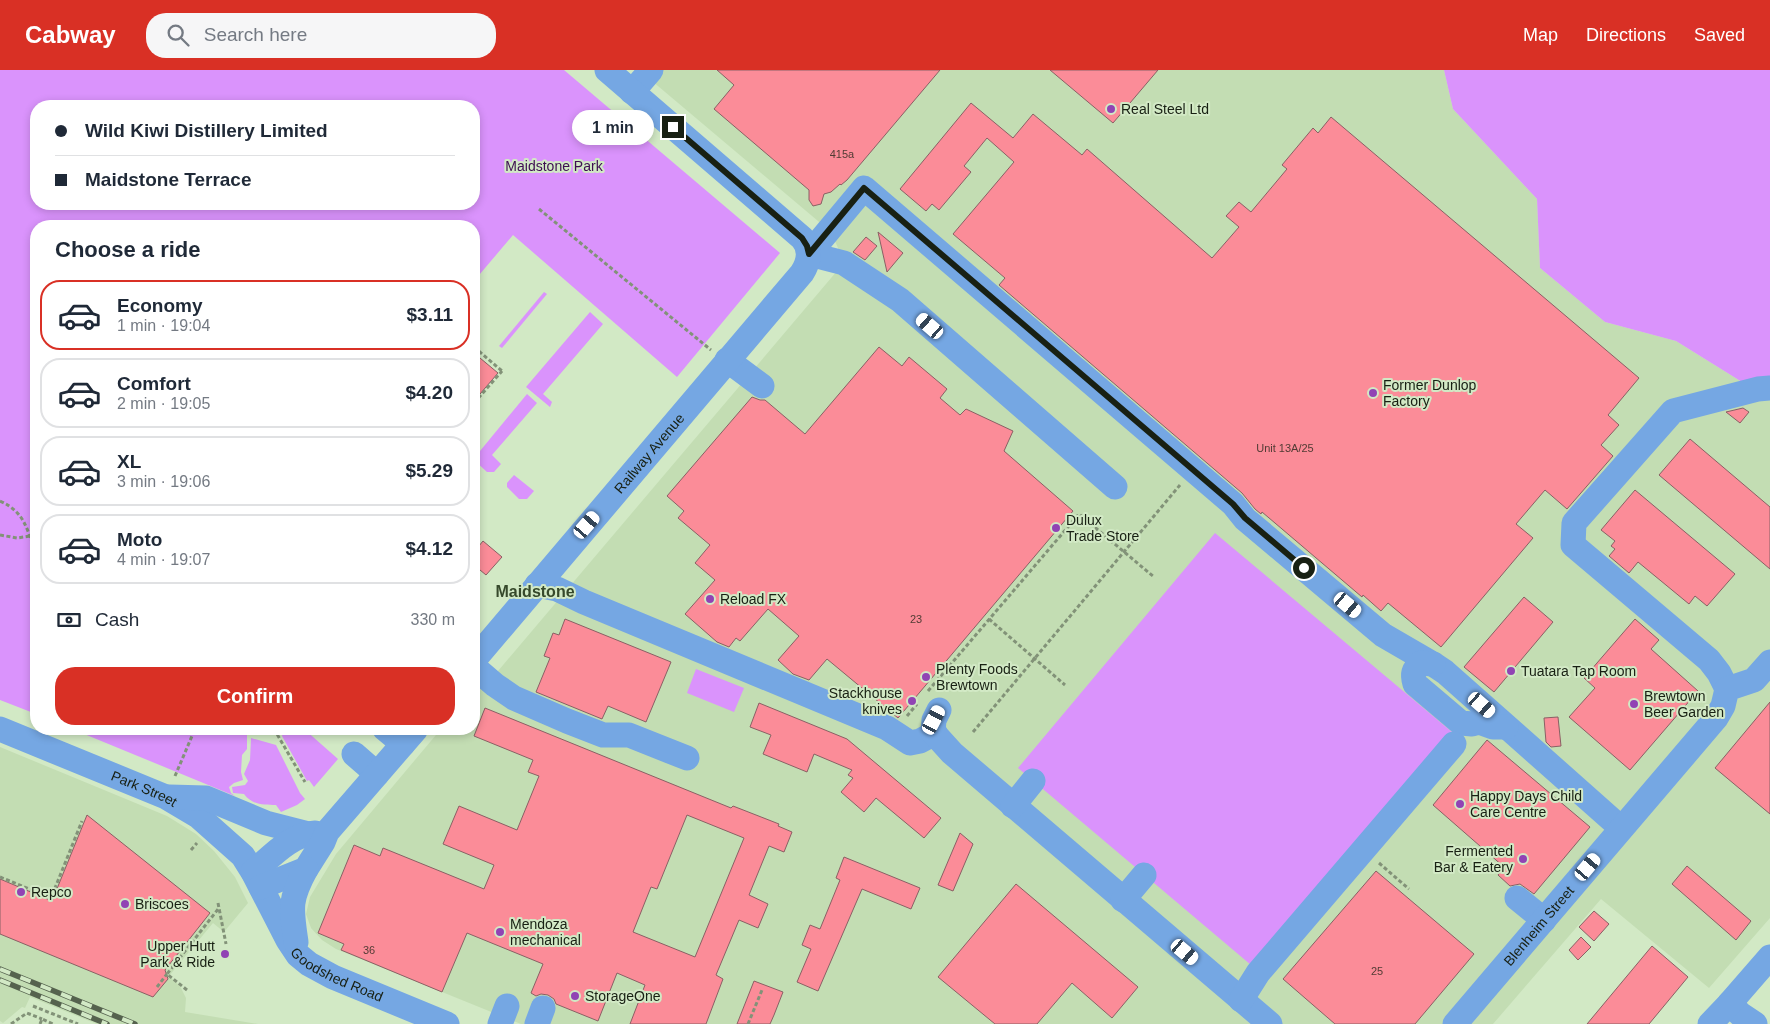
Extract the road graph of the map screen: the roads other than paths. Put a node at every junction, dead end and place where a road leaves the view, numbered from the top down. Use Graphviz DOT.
graph roads {
  1 [pos="607,70"];
  2 [pos="651,70"];
  3 [pos="632,92"];
  4 [pos="807,247"];
  5 [pos="726,361"];
  6 [pos="762,386"];
  7 [pos="1770,388"];
  8 [pos="1115,487"];
  9 [pos="537,585"];
  10 [pos="480,643"];
  11 [pos="1770,662"];
  12 [pos="480,672"];
  13 [pos="1727,689"];
  14 [pos="0,731"];
  15 [pos="400,735"];
  16 [pos="1454,744"];
  17 [pos="354,754"];
  18 [pos="687,758"];
  19 [pos="377,774"];
  20 [pos="1034,781"];
  21 [pos="170,787"];
  22 [pos="1013,806"];
  23 [pos="1621,828"];
  24 [pos="316,833"];
  25 [pos="306,869"];
  26 [pos="1144,875"];
  27 [pos="257,879"];
  28 [pos="1518,898"];
  29 [pos="1123,900"];
  30 [pos="1544,920"];
  31 [pos="298,954"];
  32 [pos="1770,957"];
  33 [pos="1241,1000"];
  34 [pos="1730,1003"];
  35 [pos="447,1024"];
  36 [pos="1270,1024"];
  37 [pos="1455,1024"];
  38 [pos="1710,1024"];
  39 [pos="1755,1024"];
  1 -- 3 [label="street"];
  2 -- 3 [label="street"];
  3 -- 4 [label="street"];
  4 -- 5 [label="street, Railway Avenue"];
  4 -- 8 [label="street"];
  4 -- 23 [label="street, Railway Avenue"];
  5 -- 6 [label="street"];
  5 -- 9 [label="street, Railway Avenue"];
  7 -- 13 [label="street"];
  9 -- 10 [label="street, Railway Avenue"];
  9 -- 22 [label="street"];
  11 -- 13 [label="street"];
  12 -- 18 [label="street"];
  13 -- 23 [label="street, Blenheim Street"];
  14 -- 21 [label="street, Park Street"];
  15 -- 19 [label="street"];
  16 -- 33 [label="street"];
  17 -- 19 [label="street"];
  19 -- 24 [label="street"];
  20 -- 22 [label="street"];
  21 -- 24 [label="street"];
  21 -- 27 [label="street, Park Street"];
  22 -- 29 [label="street"];
  23 -- 30 [label="street, Blenheim Street"];
  24 -- 25 [label="street"];
  24 -- 27 [label="street"];
  25 -- 27 [label="street"];
  25 -- 31 [label="street"];
  26 -- 29 [label="street"];
  27 -- 31 [label="street, Goodshed Road"];
  28 -- 30 [label="street"];
  29 -- 33 [label="street"];
  30 -- 37 [label="street, Blenheim Street"];
  31 -- 35 [label="street, Goodshed Road"];
  32 -- 34 [label="street"];
  33 -- 36 [label="street"];
  34 -- 38 [label="street"];
  34 -- 39 [label="street"];
}
